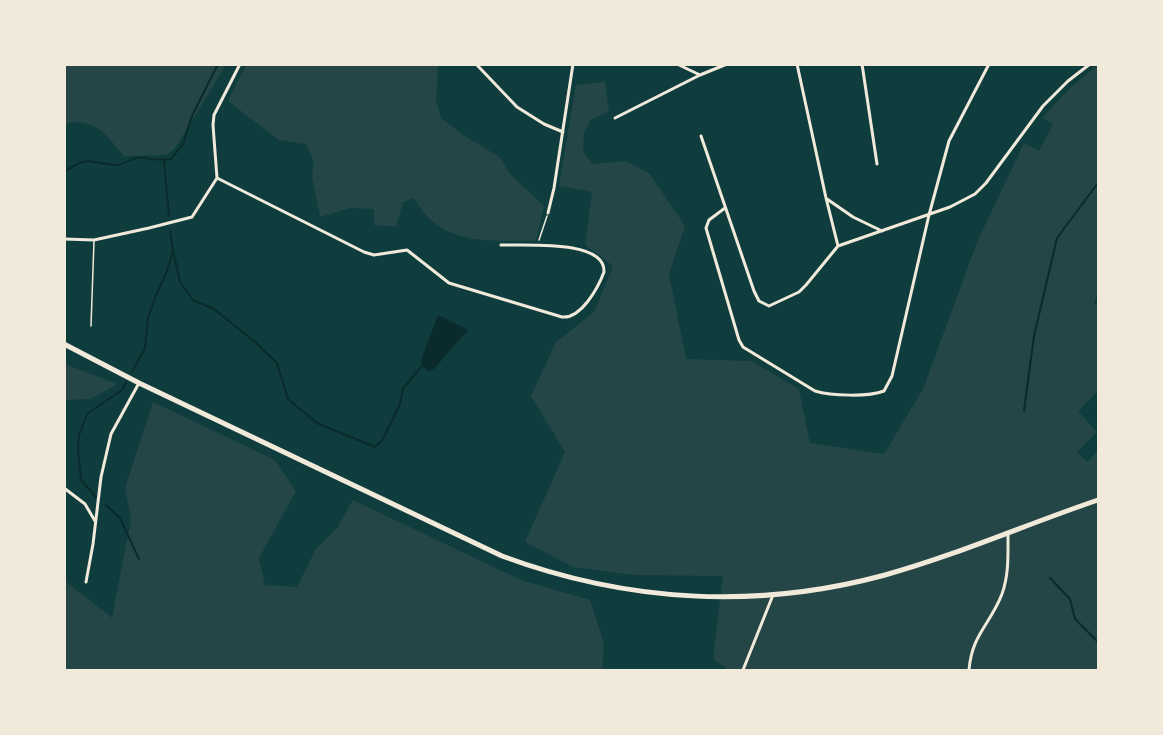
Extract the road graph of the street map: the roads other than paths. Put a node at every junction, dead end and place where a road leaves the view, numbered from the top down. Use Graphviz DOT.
graph roads {
  1 [pos="240,64"];
  2 [pos="476,64"];
  3 [pos="573,64"];
  4 [pos="677,64"];
  5 [pos="727,64"];
  6 [pos="797,64"];
  7 [pos="862,64"];
  8 [pos="989,64"];
  9 [pos="1089,64"];
  10 [pos="700,75"];
  11 [pos="615,118"];
  12 [pos="563,132"];
  13 [pos="700,136"];
  14 [pos="877,164"];
  15 [pos="217,178"];
  16 [pos="826,198"];
  17 [pos="725,207"];
  18 [pos="548,213"];
  19 [pos="929,215"];
  20 [pos="882,231"];
  21 [pos="64,239"];
  22 [pos="94,240"];
  23 [pos="501,245"];
  24 [pos="838,246"];
  25 [pos="91,326"];
  26 [pos="64,344"];
  27 [pos="140,383"];
  28 [pos="64,488"];
  29 [pos="1098,500"];
  30 [pos="96,523"];
  31 [pos="1008,532"];
  32 [pos="86,582"];
  33 [pos="773,595"];
  34 [pos="743,670"];
  35 [pos="969,670"];
  1 -- 15 [label="street"];
  2 -- 12 [label="street"];
  3 -- 12 [label="street"];
  4 -- 10 [label="street"];
  5 -- 10 [label="street"];
  6 -- 16 [label="street"];
  7 -- 14 [label="street"];
  8 -- 19 [label="street"];
  9 -- 19 [label="street"];
  10 -- 11 [label="street"];
  12 -- 18 [label="street"];
  13 -- 17 [label="street"];
  15 -- 22 [label="street"];
  15 -- 23 [label="street"];
  16 -- 20 [label="street"];
  16 -- 24 [label="street"];
  17 -- 19 [label="street"];
  17 -- 24 [label="street"];
  19 -- 20 [label="street"];
  20 -- 24 [label="street"];
  21 -- 22 [label="street"];
  22 -- 25 [label="lane"];
  26 -- 27 [label="highway"];
  27 -- 30 [label="street"];
  27 -- 33 [label="highway"];
  28 -- 30 [label="street"];
  29 -- 31 [label="highway"];
  30 -- 32 [label="street"];
  31 -- 33 [label="highway"];
  31 -- 35 [label="street"];
  33 -- 34 [label="street"];
}
